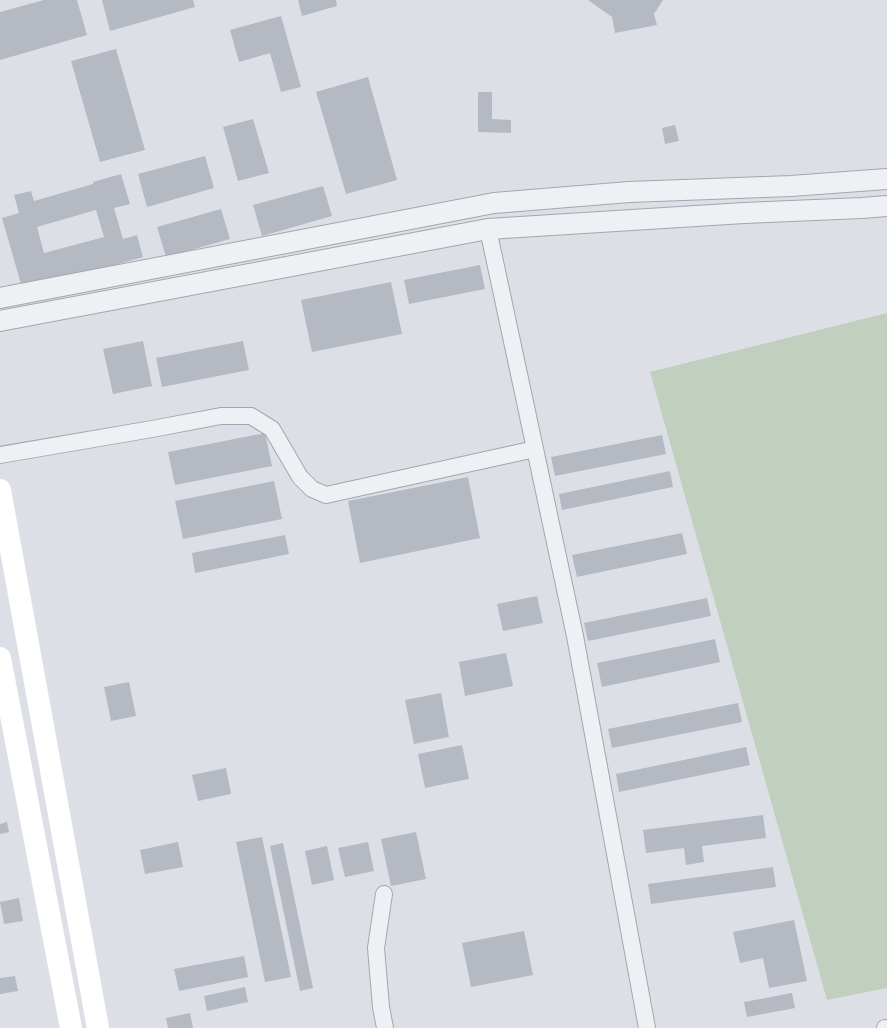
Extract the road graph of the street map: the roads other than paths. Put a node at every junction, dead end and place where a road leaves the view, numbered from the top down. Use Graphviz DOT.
graph roads {
  1 [pos="887,179"];
  2 [pos="887,206"];
  3 [pos="488,229"];
  4 [pos="0,298"];
  5 [pos="0,321"];
  6 [pos="535,449"];
  7 [pos="0,456"];
  8 [pos="0,490"];
  9 [pos="0,658"];
  10 [pos="384,894"];
  11 [pos="76,910"];
  12 [pos="49,913"];
  13 [pos="71,1028"];
  14 [pos="98,1028"];
  15 [pos="385,1028"];
  16 [pos="647,1028"];
  1 -- 4 [label="street"];
  2 -- 3 [label="street"];
  3 -- 5 [label="street"];
  3 -- 6 [label="street"];
  6 -- 7 [label="street"];
  6 -- 16 [label="street"];
  8 -- 11 [label="main road"];
  9 -- 12 [label="main road"];
  10 -- 15 [label="street"];
  11 -- 12 [label="main road"];
  11 -- 14 [label="main road"];
  12 -- 13 [label="main road"];
}
